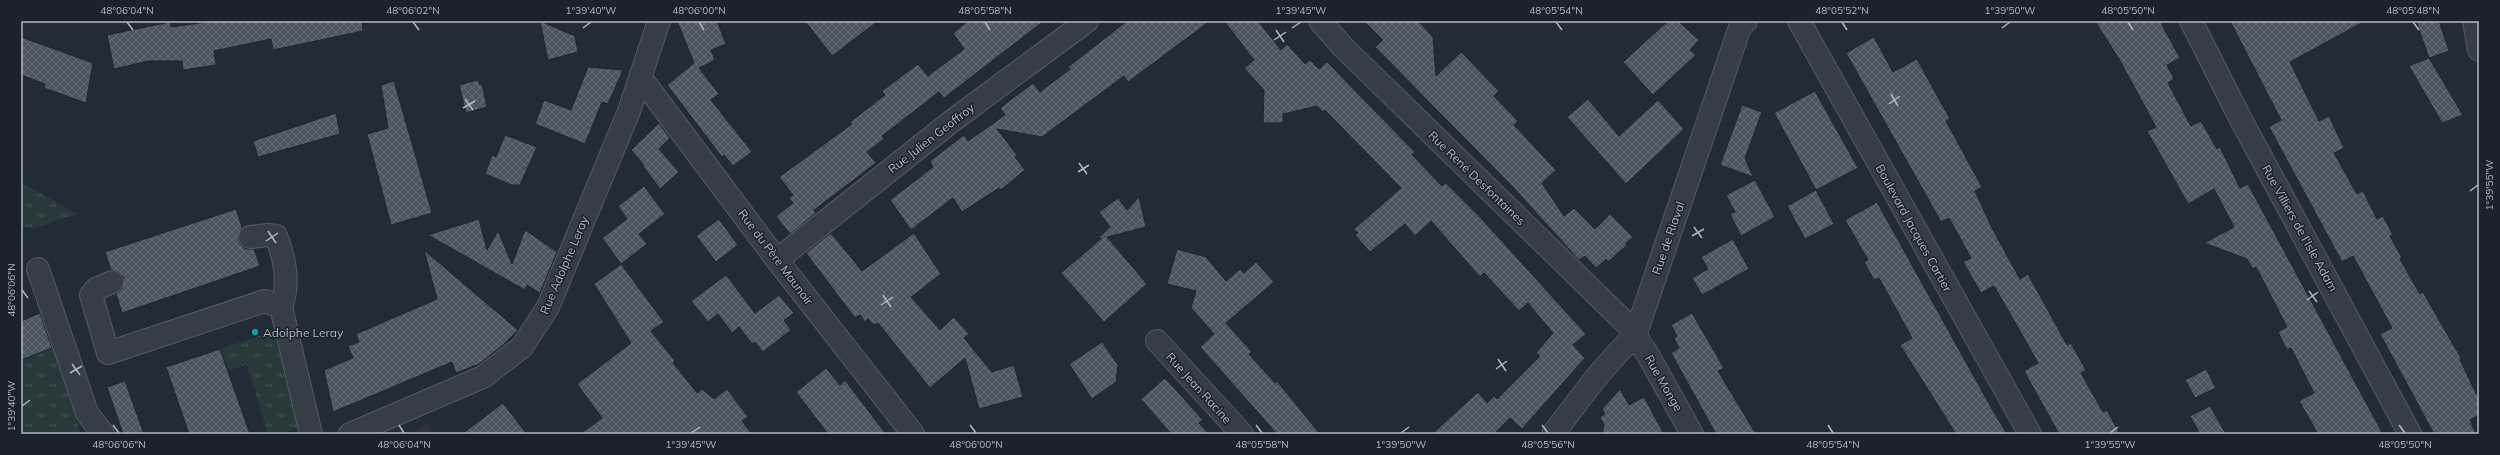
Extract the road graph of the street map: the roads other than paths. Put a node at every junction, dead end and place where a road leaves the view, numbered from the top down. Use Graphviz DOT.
graph roads {
  1 [pos="659,21"];
  2 [pos="1087,21"];
  3 [pos="1320,21"];
  4 [pos="1746,21"];
  5 [pos="1799,21"];
  6 [pos="2191,21"];
  7 [pos="2474,21"];
  8 [pos="2479,50"];
  9 [pos="641,78"];
  10 [pos="250,237"];
  11 [pos="777,260"];
  12 [pos="38,269"];
  13 [pos="112,282"];
  14 [pos="281,307"];
  15 [pos="1636,333"];
  16 [pos="1157,341"];
  17 [pos="103,434"];
  18 [pos="311,434"];
  19 [pos="350,434"];
  20 [pos="913,434"];
  21 [pos="1242,434"];
  22 [pos="1553,434"];
  23 [pos="1692,434"];
  24 [pos="2030,434"];
  25 [pos="2410,434"];
  1 -- 9 [label="street, Rue Adolphe Leray"];
  2 -- 11 [label="street, Rue Julien Geoffroy"];
  3 -- 15 [label="street, Rue René Desfontaines"];
  4 -- 15 [label="street, Rue de Riaval"];
  5 -- 24 [label="street, Boulevard Jacques Cartier"];
  6 -- 25 [label="street, Rue Villiers de l'Isle Adam"];
  7 -- 8 [label="street"];
  9 -- 11 [label="street, Rue du Père Maunoir"];
  9 -- 19 [label="street, Rue Adolphe Leray"];
  10 -- 14 [label="street"];
  11 -- 20 [label="street, Rue du Père Maunoir"];
  12 -- 17 [label="street"];
  13 -- 14 [label="street"];
  14 -- 18 [label="street"];
  15 -- 22 [label="street, Rue de Riaval"];
  15 -- 23 [label="street, Rue Monge"];
  16 -- 21 [label="street, Rue Jean Racine"];
}
